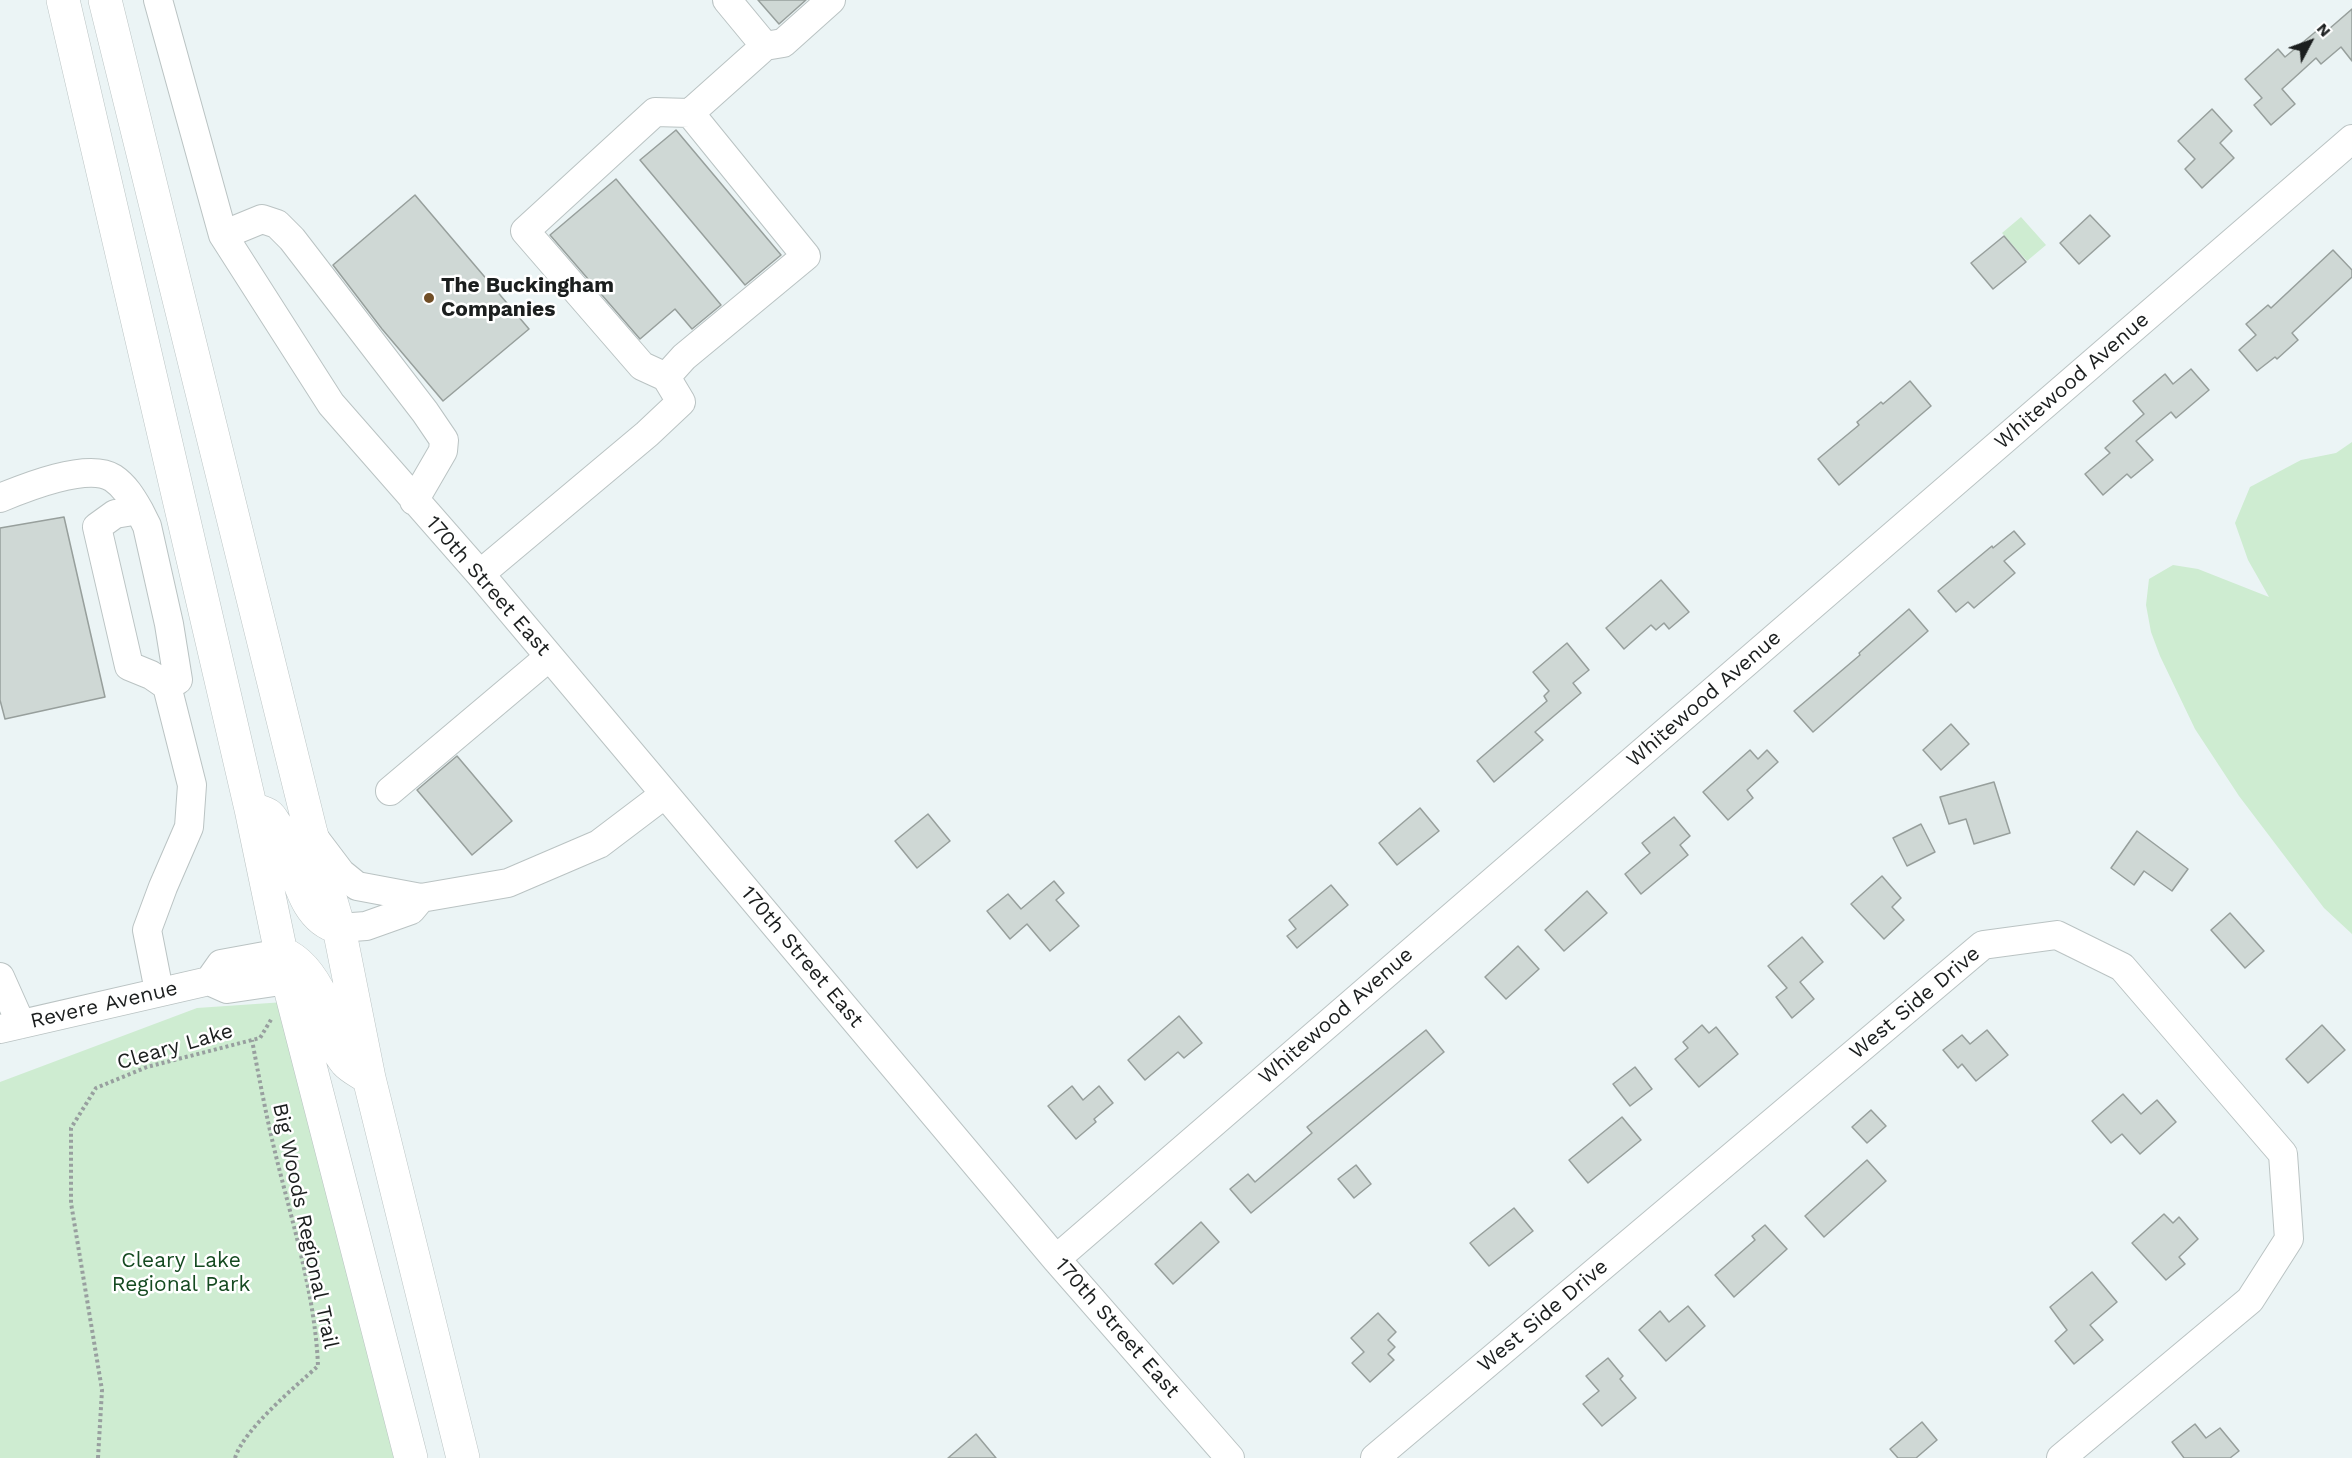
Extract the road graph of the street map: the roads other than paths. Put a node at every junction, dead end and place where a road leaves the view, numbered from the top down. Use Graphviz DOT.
graph roads {
  1 [pos="63,0"];
  2 [pos="105,0"];
  3 [pos="158,0"];
  4 [pos="727,0"];
  5 [pos="831,0"];
  6 [pos="765,46"];
  7 [pos="690,113"];
  8 [pos="2352,139"];
  9 [pos="223,235"];
  10 [pos="666,377"];
  11 [pos="0,498"];
  12 [pos="414,501"];
  13 [pos="139,510"];
  14 [pos="480,574"];
  15 [pos="549,657"];
  16 [pos="167,686"];
  17 [pos="390,791"];
  18 [pos="665,794"];
  19 [pos="251,808"];
  20 [pos="311,833"];
  21 [pos="421,898"];
  22 [pos="339,928"];
  23 [pos="285,966"];
  24 [pos="0,977"];
  25 [pos="159,991"];
  26 [pos="11,1027"];
  27 [pos="369,1078"];
  28 [pos="1056,1259"];
  29 [pos="411,1458"];
  30 [pos="463,1458"];
  31 [pos="1230,1458"];
  32 [pos="1375,1458"];
  33 [pos="2061,1458"];
  1 -- 19 [label="main road"];
  2 -- 20 [label="main road"];
  3 -- 9 [label="street, 170th Street East"];
  4 -- 6 [label="street"];
  5 -- 6 [label="street"];
  6 -- 7 [label="street"];
  7 -- 10 [label="street"];
  7 -- 10 [label="street"];
  8 -- 28 [label="street, Whitewood Avenue"];
  9 -- 12 [label="street, 170th Street East"];
  9 -- 12 [label="street"];
  10 -- 14 [label="street"];
  11 -- 13 [label="street"];
  12 -- 14 [label="street, 170th Street East"];
  13 -- 16 [label="street"];
  13 -- 16 [label="street"];
  14 -- 15 [label="street, 170th Street East"];
  15 -- 17 [label="street"];
  15 -- 18 [label="street, 170th Street East"];
  16 -- 25 [label="street"];
  18 -- 21 [label="street"];
  18 -- 28 [label="street, 170th Street East"];
  19 -- 22 [label="main road"];
  19 -- 23 [label="main road"];
  20 -- 21 [label="street"];
  20 -- 22 [label="main road"];
  21 -- 22 [label="street"];
  22 -- 27 [label="main road"];
  23 -- 25 [label="street, Revere Avenue"];
  23 -- 27 [label="main road"];
  23 -- 29 [label="main road"];
  24 -- 26 [label="street"];
  25 -- 26 [label="street, Revere Avenue"];
  27 -- 30 [label="main road"];
  28 -- 31 [label="street, 170th Street East"];
  32 -- 33 [label="street, West Side Drive"];
}
